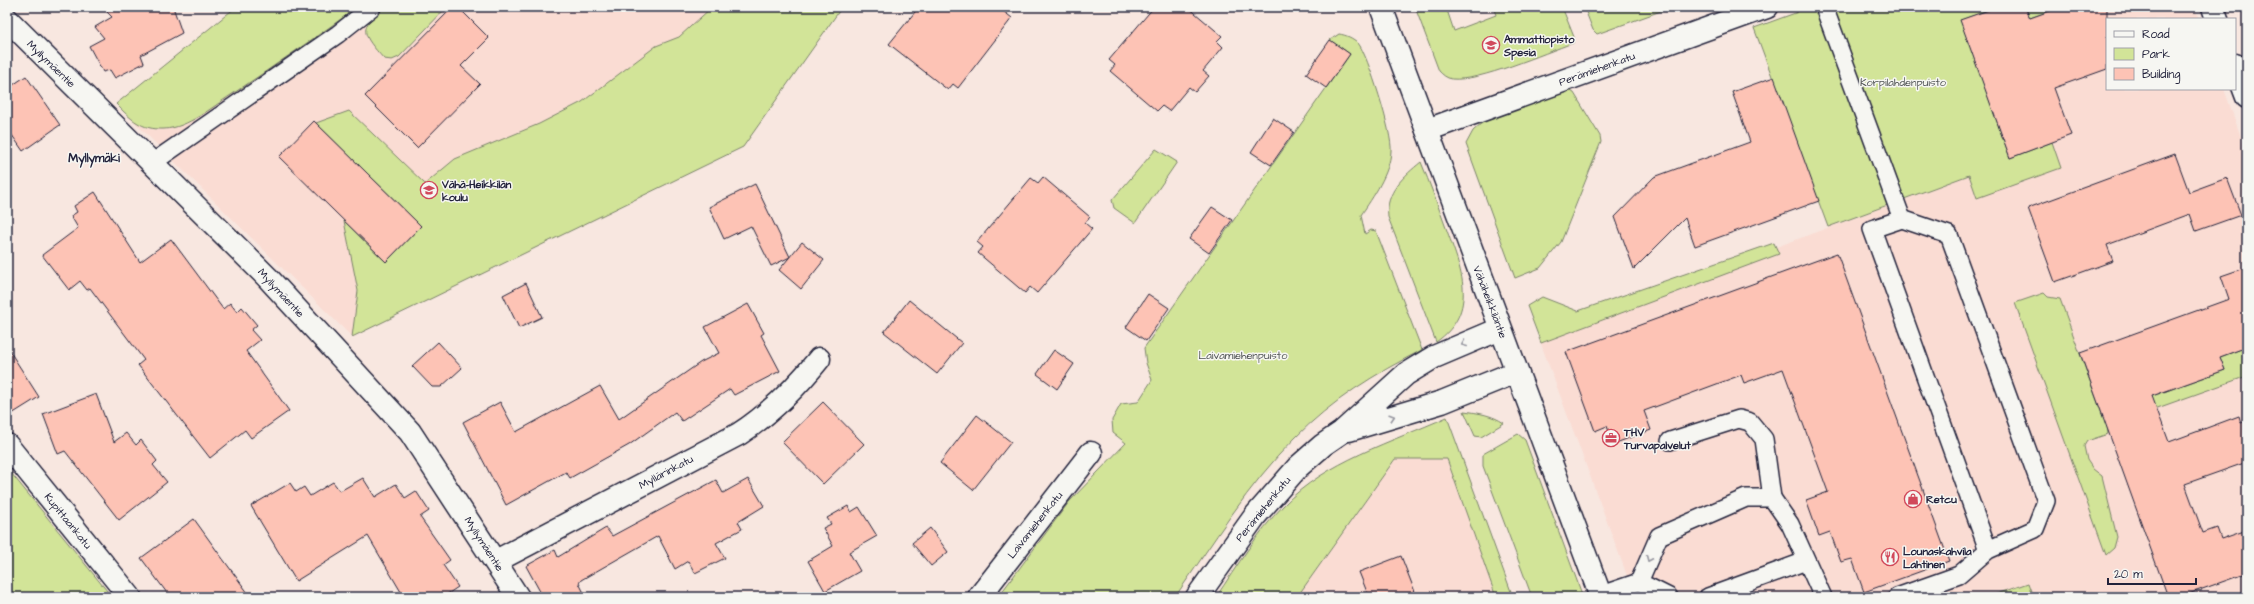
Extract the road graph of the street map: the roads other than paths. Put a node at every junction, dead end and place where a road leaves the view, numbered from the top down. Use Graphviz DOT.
graph roads {
  1 [pos="372,7"];
  2 [pos="1381,7"];
  3 [pos="1767,7"];
  4 [pos="1824,7"];
  5 [pos="2213,7"];
  6 [pos="2218,18"];
  7 [pos="7,19"];
  8 [pos="2236,68"];
  9 [pos="2247,97"];
  10 [pos="1427,130"];
  11 [pos="152,162"];
  12 [pos="1902,219"];
  13 [pos="1500,329"];
  14 [pos="819,359"];
  15 [pos="1516,372"];
  16 [pos="1342,432"];
  17 [pos="1670,441"];
  18 [pos="7,445"];
  19 [pos="1091,453"];
  20 [pos="1772,498"];
  21 [pos="1988,550"];
  22 [pos="496,561"];
  23 [pos="1806,561"];
  24 [pos="1639,582"];
  25 [pos="1601,596"];
  26 [pos="130,597"];
  27 [pos="518,597"];
  28 [pos="979,597"];
  29 [pos="1197,597"];
  30 [pos="1669,597"];
  31 [pos="1708,597"];
  32 [pos="1823,597"];
  33 [pos="1897,597"];
  1 -- 11 [label="lane"];
  2 -- 10 [label="street, Vähäheikkiläntie"];
  3 -- 10 [label="street, Perämiehenkatu"];
  4 -- 12 [label="lane"];
  5 -- 6 [label="street"];
  7 -- 11 [label="street, Myllymäentie"];
  8 -- 9 [label="street"];
  10 -- 13 [label="street, Vähäheikkiläntie"];
  11 -- 22 [label="street, Myllymäentie"];
  12 -- 21 [label="lane"];
  12 -- 21 [label="lane"];
  13 -- 15 [label="street, Vähäheikkiläntie"];
  13 -- 16 [label="street, Perämiehenkatu, one-way"];
  14 -- 22 [label="street, Myllärinkatu"];
  16 -- 15 [label="street, Perämiehenkatu, one-way"];
  15 -- 25 [label="street, Vähäheikkiläntie"];
  16 -- 29 [label="street, Perämiehenkatu"];
  17 -- 20 [label="lane"];
  18 -- 26 [label="street, Kupittaankatu"];
  19 -- 28 [label="street, Laivamiehenkatu"];
  20 -- 23 [label="lane"];
  20 -- 24 [label="lane, one-way"];
  21 -- 33 [label="lane"];
  22 -- 27 [label="street, Myllymäentie"];
  23 -- 31 [label="lane"];
  23 -- 32 [label="lane"];
  24 -- 25 [label="lane"];
  24 -- 30 [label="lane"];
}
